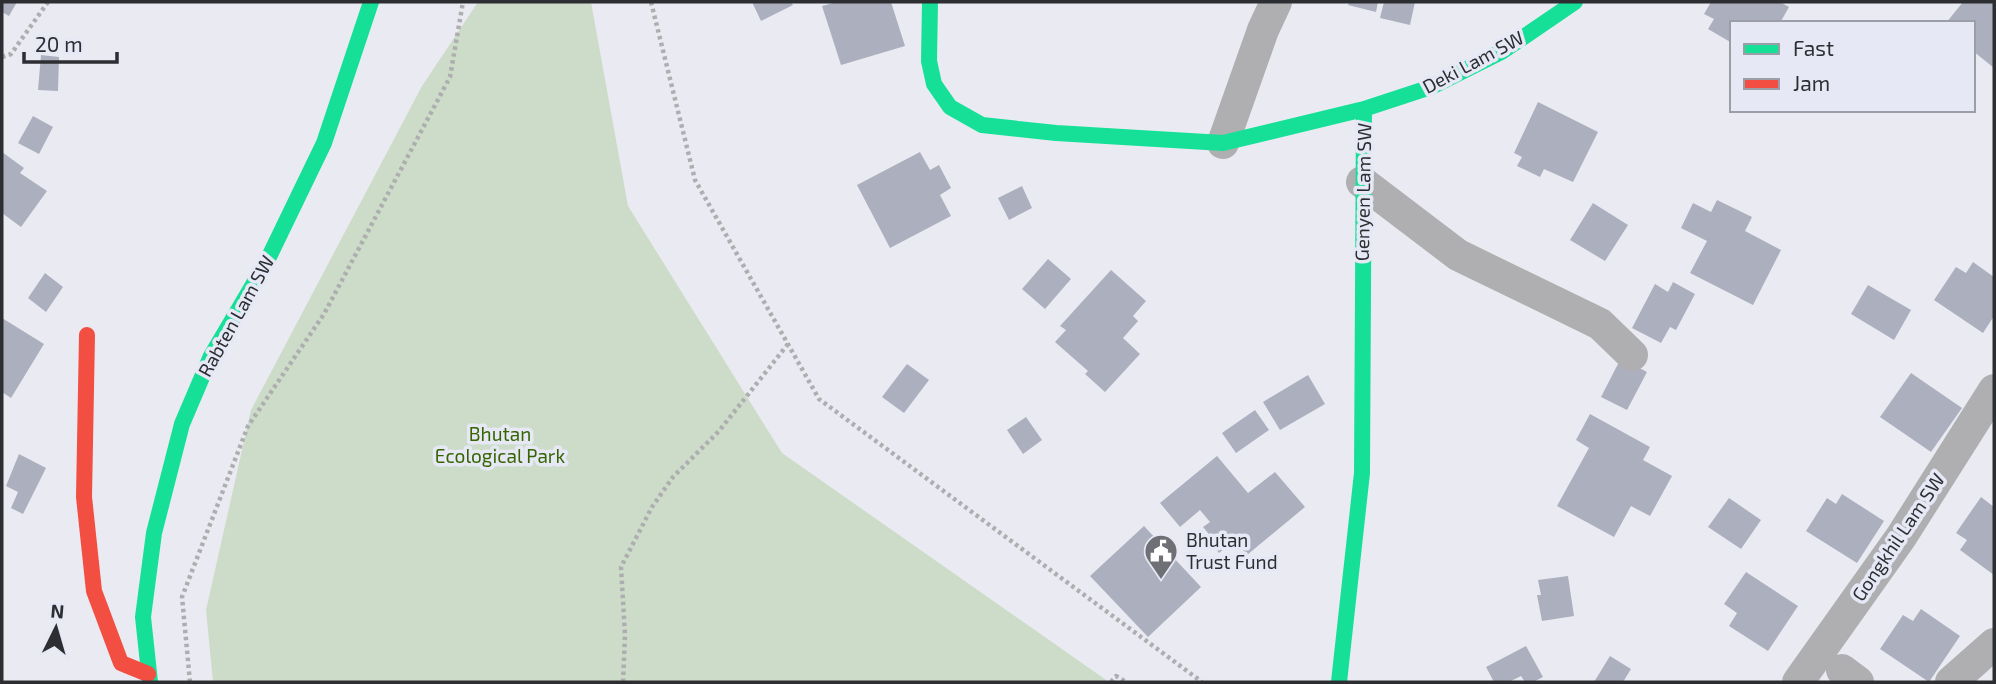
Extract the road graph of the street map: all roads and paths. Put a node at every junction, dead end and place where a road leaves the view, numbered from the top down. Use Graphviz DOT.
graph roads {
  1 [pos="48,2"];
  2 [pos="371,2"];
  3 [pos="463,2"];
  4 [pos="651,2"];
  5 [pos="930,2"];
  6 [pos="1276,2"];
  7 [pos="1575,2"];
  8 [pos="2,57"];
  9 [pos="1364,109"];
  10 [pos="1223,143"];
  11 [pos="1363,182"];
  12 [pos="87,335"];
  13 [pos="788,344"];
  14 [pos="1632,355"];
  15 [pos="1994,390"];
  16 [pos="1994,644"];
  17 [pos="149,678"];
  18 [pos="190,682"];
  19 [pos="623,682"];
  20 [pos="1111,682"];
  21 [pos="1126,682"];
  22 [pos="1202,682"];
  23 [pos="1339,682"];
  24 [pos="1798,682"];
  25 [pos="1951,682"];
  1 -- 8 [label="path"];
  2 -- 17 [label="main road, Rabten Lam SW"];
  3 -- 18 [label="path"];
  4 -- 13 [label="path"];
  5 -- 10 [label="main road, Genyen Lam SW"];
  6 -- 10 [label="street"];
  7 -- 9 [label="main road, Deki Lam SW"];
  9 -- 10 [label="main road, Genyen Lam SW"];
  9 -- 11 [label="main road, Genyen Lam SW"];
  11 -- 14 [label="street"];
  11 -- 23 [label="main road, Genyen Lam SW"];
  12 -- 17 [label="main road"];
  13 -- 19 [label="path"];
  13 -- 22 [label="path"];
  15 -- 24 [label="street, Gongkhil Lam SW"];
  16 -- 25 [label="street"];
  20 -- 21 [label="path"];
}
